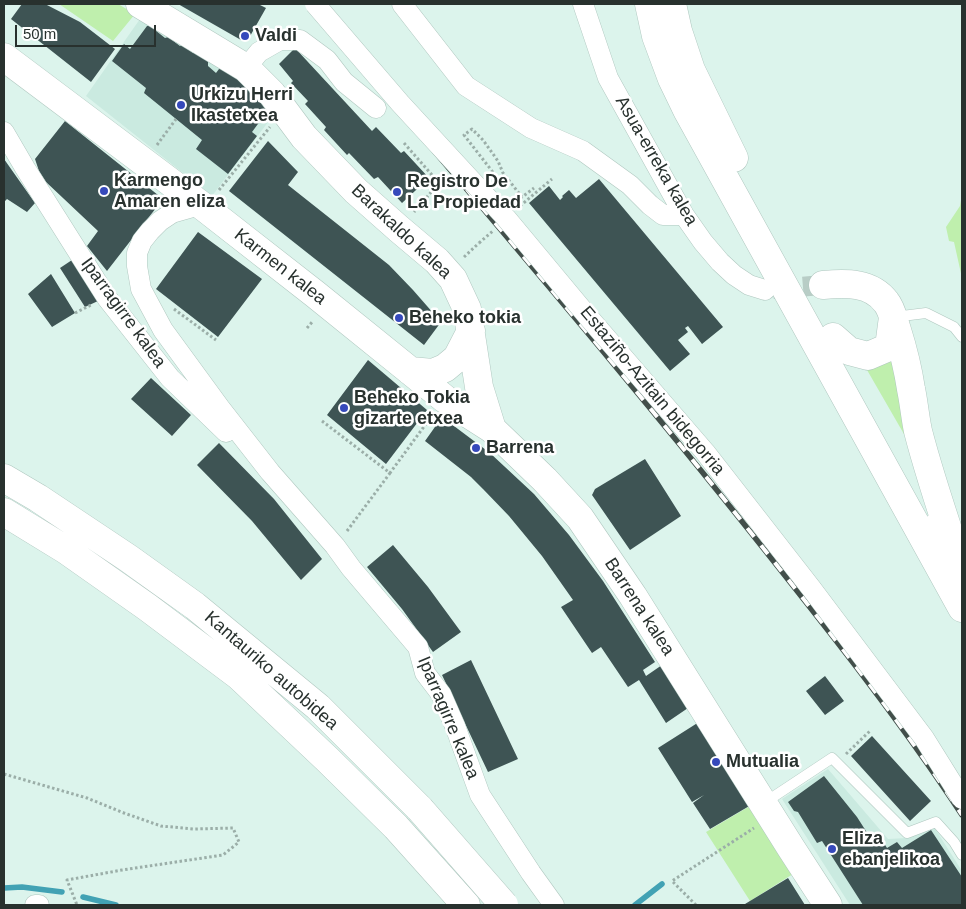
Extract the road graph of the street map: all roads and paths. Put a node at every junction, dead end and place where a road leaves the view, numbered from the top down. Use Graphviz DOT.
graph roads {
  1 [pos="140,4"];
  2 [pos="315,4"];
  3 [pos="402,4"];
  4 [pos="583,4"];
  5 [pos="649,4"];
  6 [pos="672,4"];
  7 [pos="4,56"];
  8 [pos="246,68"];
  9 [pos="376,108"];
  10 [pos="284,109"];
  11 [pos="176,119"];
  12 [pos="4,132"];
  13 [pos="404,143"];
  14 [pos="154,148"];
  15 [pos="552,179"];
  16 [pos="504,185"];
  17 [pos="534,188"];
  18 [pos="515,199"];
  19 [pos="203,207"];
  20 [pos="684,215"];
  21 [pos="399,229"];
  22 [pos="823,285"];
  23 [pos="765,290"];
  24 [pos="170,306"];
  25 [pos="893,317"];
  26 [pos="471,331"];
  27 [pos="833,337"];
  28 [pos="962,337"];
  29 [pos="216,340"];
  30 [pos="410,371"];
  31 [pos="454,405"];
  32 [pos="322,421"];
  33 [pos="492,429"];
  34 [pos="270,472"];
  35 [pos="390,473"];
  36 [pos="4,478"];
  37 [pos="4,512"];
  38 [pos="344,534"];
  39 [pos="960,564"];
  40 [pos="962,608"];
  41 [pos="871,730"];
  42 [pos="836,762"];
  43 [pos="4,774"];
  44 [pos="962,799"];
  45 [pos="763,804"];
  46 [pos="717,852"];
  47 [pos="962,855"];
  48 [pos="77,905"];
  49 [pos="466,905"];
  50 [pos="504,905"];
  51 [pos="554,905"];
  52 [pos="696,905"];
  53 [pos="828,905"];
  1 -- 8 [label="main road, Barakaldo kalea"];
  2 -- 44 [label="street, Estaziño-Azitain bidegorria, bridge"];
  3 -- 20 [label="street"];
  4 -- 20 [label="street, Asua-erreka kalea"];
  5 -- 40 [label="main road"];
  6 -- 27 [label="main road"];
  7 -- 19 [label="main road, Karmen kalea"];
  8 -- 9 [label="street"];
  8 -- 10 [label="main road, Barakaldo kalea"];
  10 -- 19 [label="path"];
  10 -- 21 [label="main road, Barakaldo kalea"];
  11 -- 14 [label="path"];
  12 -- 34 [label="street, Iparragirre kalea"];
  13 -- 21 [label="path"];
  15 -- 18 [label="path"];
  16 -- 17 [label="path"];
  19 -- 30 [label="main road, Karmen kalea"];
  19 -- 34 [label="street, Iparragirre kalea"];
  20 -- 23 [label="street, Asua-erreka kalea"];
  21 -- 26 [label="main road, Barakaldo kalea"];
  22 -- 25 [label="main road"];
  24 -- 29 [label="path"];
  25 -- 27 [label="main road"];
  25 -- 28 [label="lane"];
  25 -- 39 [label="main road"];
  26 -- 30 [label="main road"];
  26 -- 33 [label="main road, Barakaldo kalea"];
  27 -- 39 [label="main road"];
  30 -- 31 [label="main road, Karmen kalea"];
  31 -- 33 [label="main road, Karmen kalea"];
  31 -- 35 [label="path"];
  32 -- 35 [label="path"];
  33 -- 45 [label="main road, Barrena kalea"];
  34 -- 51 [label="street, Iparragirre kalea"];
  35 -- 38 [label="path"];
  36 -- 50 [label="main road, Kantauriko autobidea, bridge"];
  37 -- 49 [label="main road, Kantauriko autobidea"];
  41 -- 42 [label="path"];
  42 -- 45 [label="lane"];
  42 -- 47 [label="lane"];
  43 -- 48 [label="path"];
  45 -- 53 [label="main road, Barrena kalea"];
  46 -- 52 [label="path"];
}
